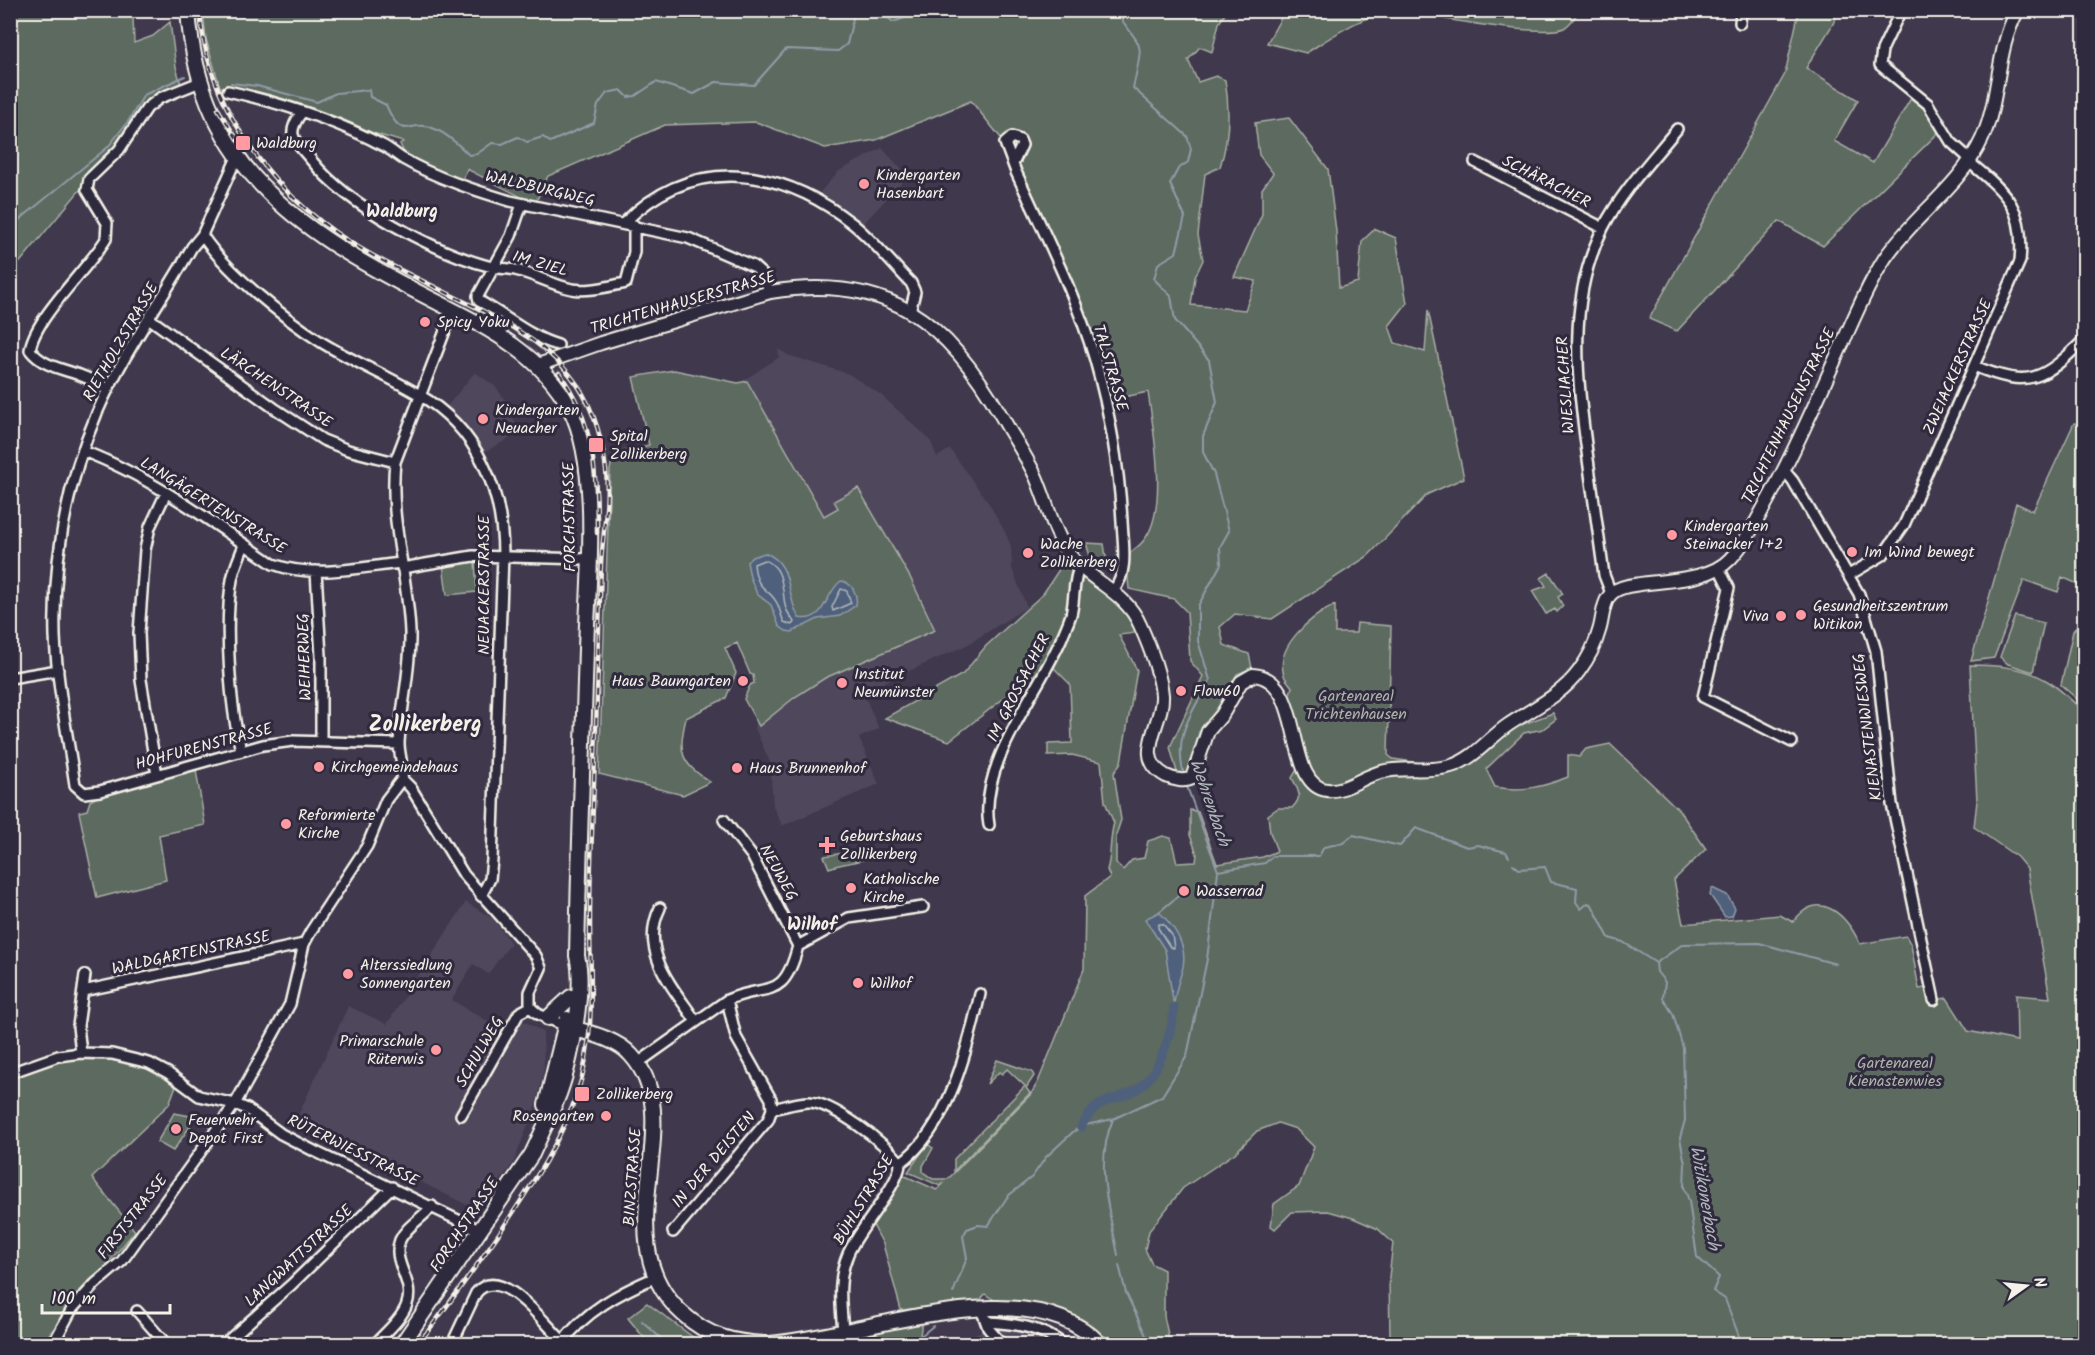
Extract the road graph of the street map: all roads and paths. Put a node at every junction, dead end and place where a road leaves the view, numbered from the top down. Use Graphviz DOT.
graph roads {
  1 [pos="188,10"];
  2 [pos="1741,10"];
  3 [pos="1901,10"];
  4 [pos="2018,10"];
  5 [pos="1740,23"];
  6 [pos="200,82"];
  7 [pos="228,91"];
  8 [pos="302,112"];
  9 [pos="1677,129"];
  10 [pos="237,157"];
  11 [pos="1970,161"];
  12 [pos="1475,162"];
  13 [pos="1012,164"];
  14 [pos="522,204"];
  15 [pos="629,224"];
  16 [pos="1603,228"];
  17 [pos="202,235"];
  18 [pos="494,268"];
  19 [pos="770,292"];
  20 [pos="453,310"];
  21 [pos="910,312"];
  22 [pos="150,319"];
  23 [pos="2085,340"];
  24 [pos="558,345"];
  25 [pos="538,365"];
  26 [pos="1974,366"];
  27 [pos="108,390"];
  28 [pos="419,394"];
  29 [pos="83,451"];
  30 [pos="395,462"];
  31 [pos="1784,470"];
  32 [pos="166,493"];
  33 [pos="244,545"];
  34 [pos="503,555"];
  35 [pos="588,559"];
  36 [pos="402,565"];
  37 [pos="1080,565"];
  38 [pos="1719,568"];
  39 [pos="316,571"];
  40 [pos="1848,575"];
  41 [pos="1113,591"];
  42 [pos="1611,592"];
  43 [pos="58,670"];
  44 [pos="10,678"];
  45 [pos="321,741"];
  46 [pos="1792,742"];
  47 [pos="399,744"];
  48 [pos="241,750"];
  49 [pos="157,775"];
  50 [pos="402,779"];
  51 [pos="91,793"];
  52 [pos="724,820"];
  53 [pos="989,825"];
  54 [pos="482,896"];
  55 [pos="923,907"];
  56 [pos="660,908"];
  57 [pos="304,944"];
  58 [pos="798,946"];
  59 [pos="577,956"];
  60 [pos="85,975"];
  61 [pos="83,991"];
  62 [pos="980,994"];
  63 [pos="571,997"];
  64 [pos="727,1000"];
  65 [pos="1934,1000"];
  66 [pos="530,1007"];
  67 [pos="548,1018"];
  68 [pos="695,1020"];
  69 [pos="569,1027"];
  70 [pos="81,1053"];
  71 [pos="638,1063"];
  72 [pos="10,1073"];
  73 [pos="235,1104"];
  74 [pos="772,1109"];
  75 [pos="461,1115"];
  76 [pos="900,1163"];
  77 [pos="392,1187"];
  78 [pos="432,1206"];
  79 [pos="481,1231"];
  80 [pos="673,1232"];
  81 [pos="656,1277"];
  82 [pos="137,1311"];
  83 [pos="983,1312"];
  84 [pos="843,1332"];
  85 [pos="52,1344"];
  86 [pos="166,1344"];
  87 [pos="224,1344"];
  88 [pos="375,1344"];
  89 [pos="402,1344"];
  90 [pos="452,1344"];
  91 [pos="563,1344"];
  92 [pos="768,1344"];
  93 [pos="1002,1344"];
  94 [pos="1063,1344"];
  95 [pos="1100,1344"];
  1 -- 6 [label="main road, FORCHSTRASSE"];
  2 -- 5 [label="street"];
  3 -- 11 [label="street, ZWEIACKERSTRASSE"];
  4 -- 11 [label="street, TRICHTENHAUSENSTRASSE"];
  6 -- 10 [label="main road, FORCHSTRASSE"];
  6 -- 27 [label="street"];
  7 -- 8 [label="street, WALDBURGWEG"];
  8 -- 14 [label="street, WALDBURGWEG"];
  8 -- 18 [label="street, IM ZIEL"];
  9 -- 16 [label="street, WIESLIACHER"];
  10 -- 17 [label="street, RIETHOLZSTRASSE"];
  10 -- 20 [label="main road, FORCHSTRASSE"];
  11 -- 26 [label="street, ZWEIACKERSTRASSE"];
  11 -- 31 [label="street, TRICHTENHAUSENSTRASSE"];
  12 -- 16 [label="street, SCHÄRACHER"];
  13 -- 41 [label="street, TALSTRASSE"];
  14 -- 15 [label="street, WALDBURGWEG"];
  14 -- 18 [label="street, IM ZIEL"];
  15 -- 18 [label="street, IM ZIEL"];
  15 -- 19 [label="street, WALDBURGWEG"];
  15 -- 21 [label="street"];
  16 -- 42 [label="street, WIESLIACHER"];
  17 -- 22 [label="street, RIETHOLZSTRASSE"];
  17 -- 28 [label="street, NEUACKERSTRASSE"];
  18 -- 24 [label="street, IM ZIEL"];
  19 -- 21 [label="street, TRICHTENHAUSERSTRASSE"];
  19 -- 25 [label="street, TRICHTENHAUSERSTRASSE"];
  20 -- 25 [label="main road, FORCHSTRASSE"];
  20 -- 28 [label="street"];
  21 -- 37 [label="street, TRICHTENHAUSERSTRASSE"];
  22 -- 27 [label="street, RIETHOLZSTRASSE"];
  22 -- 30 [label="street, LÄRCHENSTRASSE"];
  23 -- 26 [label="street"];
  25 -- 35 [label="main road, FORCHSTRASSE"];
  26 -- 40 [label="street, ZWEIACKERSTRASSE"];
  27 -- 29 [label="street, RIETHOLZSTRASSE"];
  28 -- 30 [label="street"];
  28 -- 34 [label="street, NEUACKERSTRASSE"];
  29 -- 32 [label="street, LANGÄGERTENSTRASSE"];
  29 -- 43 [label="street, RIETHOLZSTRASSE"];
  30 -- 36 [label="street"];
  31 -- 38 [label="street, TRICHTENHAUSENSTRASSE"];
  31 -- 40 [label="street, KIENASTENWIESWEG"];
  32 -- 33 [label="street, LANGÄGERTENSTRASSE"];
  32 -- 49 [label="street"];
  33 -- 39 [label="street, LANGÄGERTENSTRASSE"];
  33 -- 48 [label="street"];
  34 -- 35 [label="street, LANGÄGERTENSTRASSE"];
  34 -- 36 [label="street, LANGÄGERTENSTRASSE"];
  34 -- 54 [label="street, NEUACKERSTRASSE"];
  35 -- 59 [label="main road, FORCHSTRASSE"];
  36 -- 39 [label="street, LANGÄGERTENSTRASSE"];
  36 -- 47 [label="street"];
  37 -- 41 [label="street, TRICHTENHAUSERSTRASSE"];
  37 -- 53 [label="street, IM GROSSACHER"];
  38 -- 42 [label="street, TRICHTENHAUSENSTRASSE"];
  38 -- 46 [label="street"];
  39 -- 45 [label="street, WEIHERWEG"];
  40 -- 65 [label="street, KIENASTENWIESWEG"];
  41 -- 42 [label="street, TRICHTENHAUSERSTRASSE"];
  43 -- 44 [label="street"];
  43 -- 51 [label="street, RIETHOLZSTRASSE"];
  45 -- 47 [label="street, HOHFURENSTRASSE"];
  45 -- 48 [label="street, HOHFURENSTRASSE"];
  47 -- 50 [label="street"];
  48 -- 49 [label="street, HOHFURENSTRASSE"];
  49 -- 51 [label="street, HOHFURENSTRASSE"];
  50 -- 54 [label="street"];
  50 -- 57 [label="street, FIRSTSTRASSE"];
  52 -- 58 [label="street, NEUWEG"];
  54 -- 66 [label="street"];
  55 -- 58 [label="street"];
  56 -- 68 [label="street"];
  57 -- 61 [label="street, WALDGARTENSTRASSE"];
  57 -- 73 [label="street, FIRSTSTRASSE"];
  58 -- 64 [label="street"];
  59 -- 63 [label="main road, FORCHSTRASSE"];
  59 -- 69 [label="main road, FORCHSTRASSE"];
  60 -- 61 [label="street"];
  61 -- 70 [label="street"];
  62 -- 76 [label="street, BÜHLSTRASSE"];
  63 -- 67 [label="main road"];
  63 -- 69 [label="main road, FORCHSTRASSE"];
  64 -- 68 [label="street"];
  64 -- 74 [label="street"];
  66 -- 67 [label="street"];
  66 -- 75 [label="street, SCHULWEG"];
  67 -- 69 [label="street"];
  68 -- 71 [label="street"];
  69 -- 71 [label="main road, BINZSTRASSE"];
  69 -- 79 [label="main road, FORCHSTRASSE"];
  70 -- 72 [label="street, RÜTERWIESSTRASSE"];
  70 -- 73 [label="street, RÜTERWIESSTRASSE"];
  71 -- 81 [label="main road, BINZSTRASSE"];
  73 -- 77 [label="street, RÜTERWIESSTRASSE"];
  73 -- 85 [label="street, FIRSTSTRASSE"];
  74 -- 76 [label="street, IN DER DEISTEN"];
  74 -- 80 [label="street, IN DER DEISTEN"];
  76 -- 84 [label="street, BÜHLSTRASSE"];
  77 -- 78 [label="street, RÜTERWIESSTRASSE"];
  77 -- 87 [label="street, LANGWATTSTRASSE"];
  78 -- 79 [label="street, RÜTERWIESSTRASSE"];
  78 -- 88 [label="street"];
  79 -- 89 [label="main road, FORCHSTRASSE"];
  81 -- 91 [label="street"];
  81 -- 92 [label="main road, BINZSTRASSE"];
  82 -- 86 [label="street"];
  83 -- 84 [label="main road, BINZSTRASSE"];
  83 -- 93 [label="street"];
  83 -- 94 [label="street"];
  83 -- 95 [label="main road, BINZSTRASSE"];
  84 -- 92 [label="main road, BINZSTRASSE"];
  90 -- 91 [label="street"];
}
